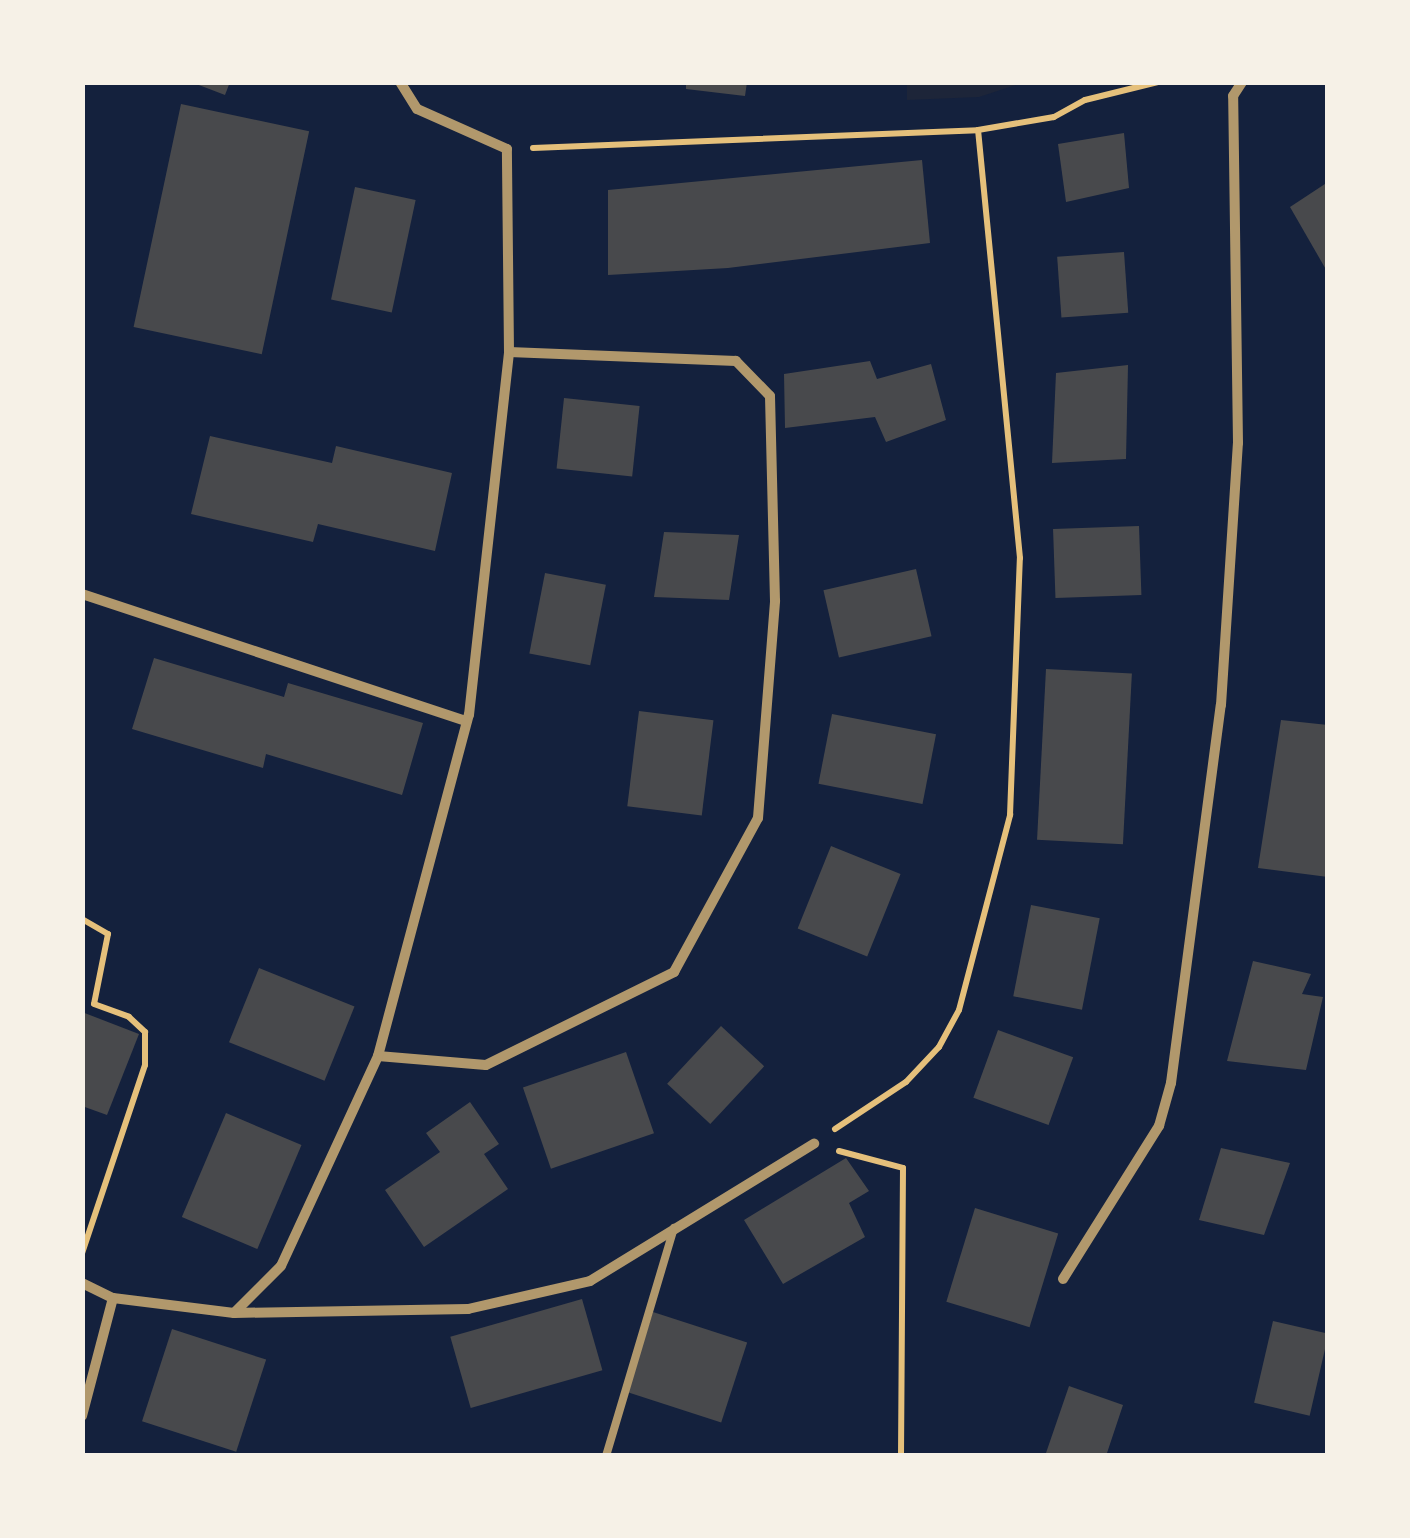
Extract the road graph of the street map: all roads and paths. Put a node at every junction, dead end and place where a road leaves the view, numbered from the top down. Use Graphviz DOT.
graph roads {
  1 [pos="400,82"];
  2 [pos="1158,82"];
  3 [pos="1242,82"];
  4 [pos="978,130"];
  5 [pos="507,149"];
  6 [pos="509,352"];
  7 [pos="82,594"];
  8 [pos="468,720"];
  9 [pos="82,919"];
  10 [pos="378,1056"];
  11 [pos="814,1144"];
  12 [pos="674,1228"];
  13 [pos="82,1252"];
  14 [pos="1063,1278"];
  15 [pos="82,1283"];
  16 [pos="113,1298"];
  17 [pos="234,1313"];
  18 [pos="82,1416"];
  19 [pos="606,1456"];
  20 [pos="901,1456"];
  1 -- 5 [label="street"];
  2 -- 4 [label="path"];
  3 -- 14 [label="street"];
  4 -- 5 [label="path"];
  4 -- 11 [label="path"];
  5 -- 6 [label="street"];
  6 -- 8 [label="street"];
  6 -- 10 [label="street"];
  7 -- 8 [label="street"];
  8 -- 10 [label="street"];
  9 -- 13 [label="path"];
  10 -- 17 [label="street"];
  11 -- 12 [label="street"];
  11 -- 20 [label="path"];
  12 -- 17 [label="street"];
  12 -- 19 [label="lane"];
  15 -- 16 [label="street"];
  16 -- 17 [label="street"];
  16 -- 18 [label="street"];
}
